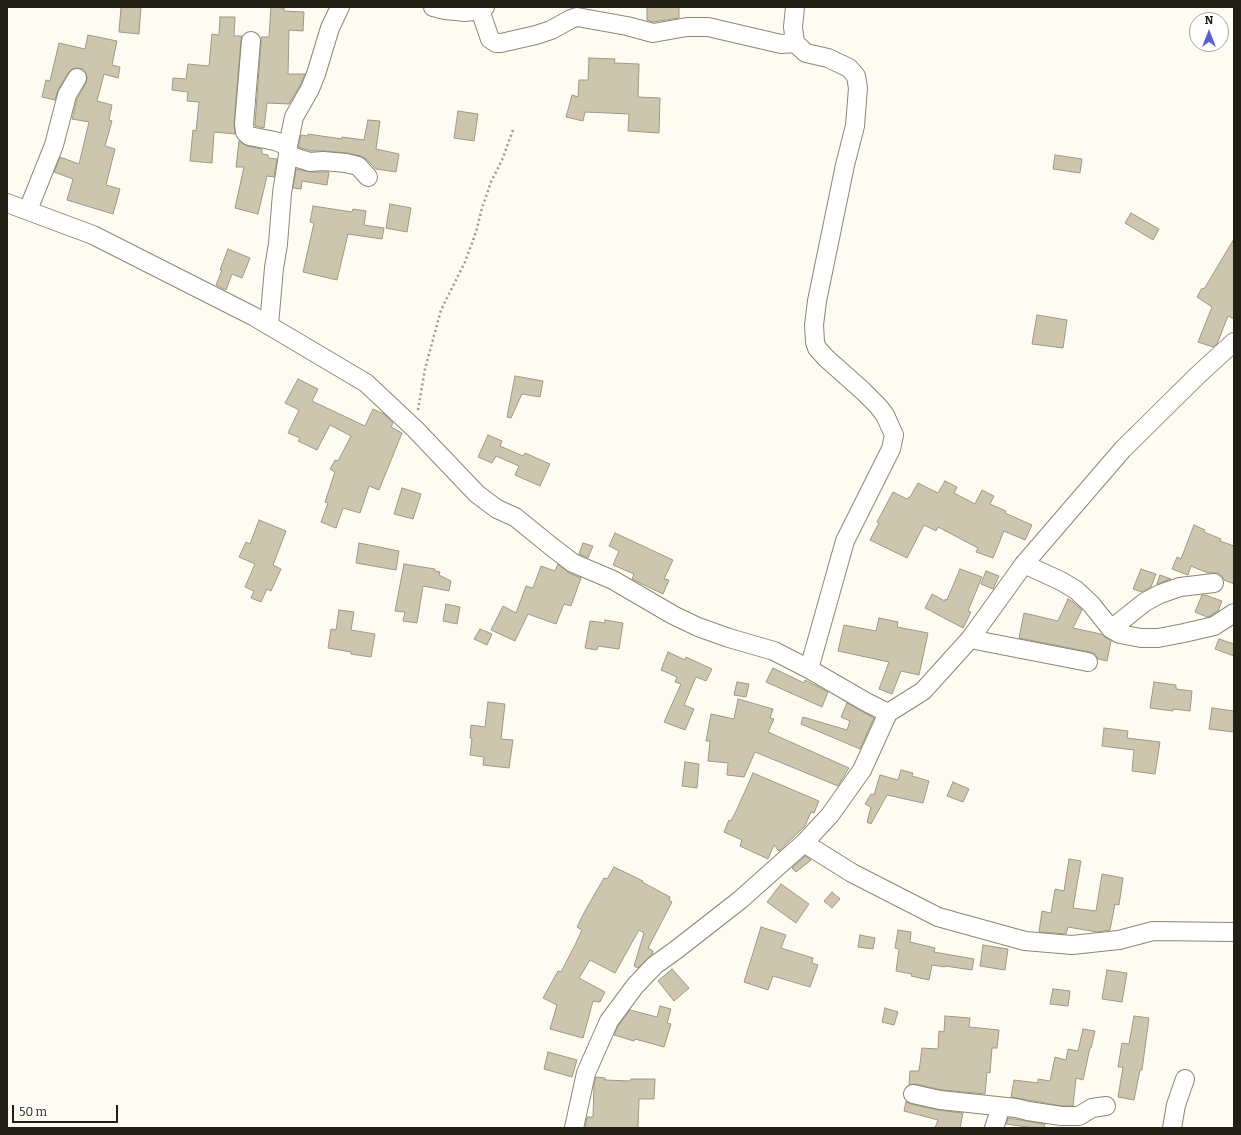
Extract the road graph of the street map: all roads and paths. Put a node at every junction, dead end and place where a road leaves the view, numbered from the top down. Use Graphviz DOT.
graph roads {
  1 [pos="340,7"];
  2 [pos="433,7"];
  3 [pos="794,7"];
  4 [pos="482,9"];
  5 [pos="251,41"];
  6 [pos="795,43"];
  7 [pos="77,78"];
  8 [pos="513,130"];
  9 [pos="288,150"];
  10 [pos="368,177"];
  11 [pos="7,203"];
  12 [pos="28,210"];
  13 [pos="269,325"];
  14 [pos="1234,342"];
  15 [pos="415,429"];
  16 [pos="1024,564"];
  17 [pos="1214,583"];
  18 [pos="1234,613"];
  19 [pos="1111,629"];
  20 [pos="970,639"];
  21 [pos="1088,662"];
  22 [pos="809,669"];
  23 [pos="888,713"];
  24 [pos="804,843"];
  25 [pos="1234,932"];
  26 [pos="1185,1079"];
  27 [pos="913,1094"];
  28 [pos="1106,1106"];
  29 [pos="999,1107"];
  30 [pos="574,1128"];
  31 [pos="994,1128"];
  32 [pos="1172,1128"];
  1 -- 9 [label="street"];
  2 -- 4 [label="street"];
  3 -- 6 [label="street"];
  4 -- 6 [label="street"];
  5 -- 9 [label="street"];
  6 -- 22 [label="street"];
  7 -- 12 [label="street"];
  8 -- 15 [label="path"];
  9 -- 10 [label="street"];
  9 -- 13 [label="street"];
  11 -- 12 [label="street"];
  12 -- 13 [label="street"];
  13 -- 15 [label="street"];
  14 -- 16 [label="street"];
  15 -- 22 [label="street"];
  16 -- 19 [label="street"];
  16 -- 20 [label="street"];
  17 -- 19 [label="street"];
  18 -- 19 [label="street"];
  20 -- 21 [label="street"];
  20 -- 23 [label="street"];
  22 -- 23 [label="street"];
  23 -- 24 [label="street"];
  24 -- 25 [label="street"];
  24 -- 30 [label="street"];
  26 -- 32 [label="street"];
  27 -- 29 [label="street"];
  28 -- 29 [label="street"];
  29 -- 31 [label="street"];
}
